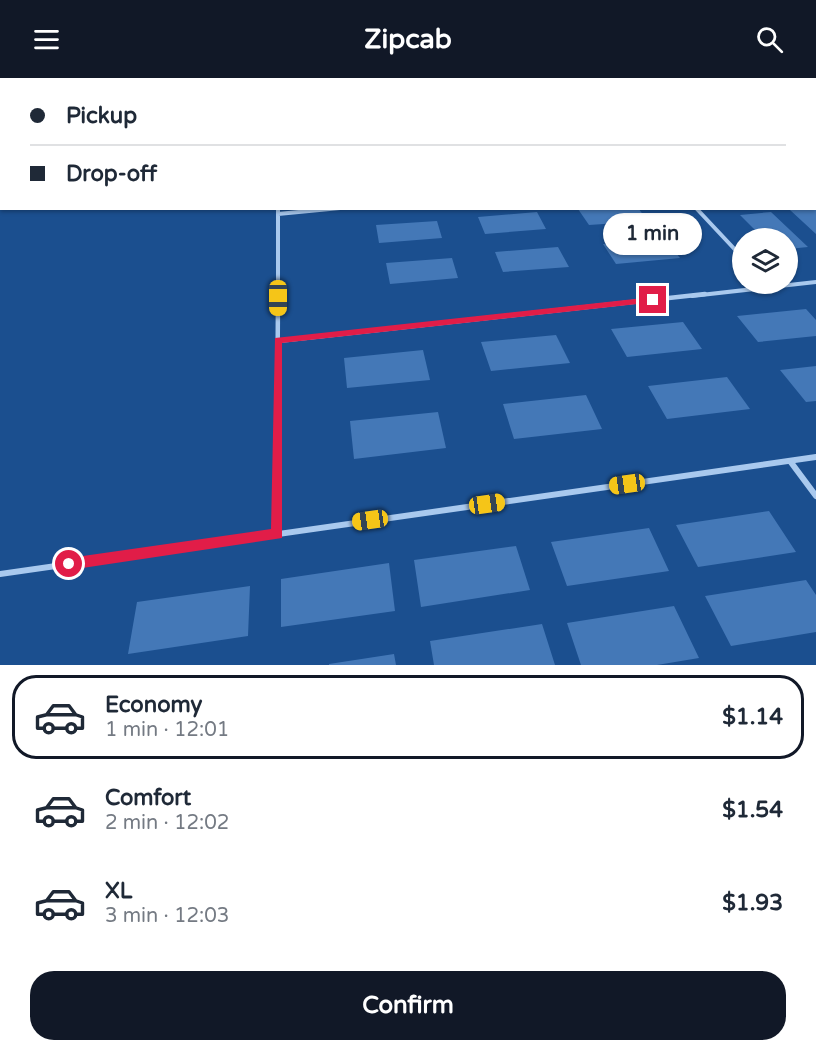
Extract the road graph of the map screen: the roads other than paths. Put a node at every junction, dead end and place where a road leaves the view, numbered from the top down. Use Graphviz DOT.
graph roads {
  1 [pos="299,210"];
  2 [pos="698,210"];
  3 [pos="278,211"];
  4 [pos="732,246"];
  5 [pos="816,282"];
  6 [pos="798,283"];
  7 [pos="732,289"];
  8 [pos="278,340"];
  9 [pos="816,457"];
  10 [pos="790,460"];
  11 [pos="816,496"];
  12 [pos="277,534"];
  13 [pos="0,574"];
  1 -- 3 [label="lane"];
  2 -- 4 [label="lane"];
  3 -- 8 [label="lane"];
  5 -- 6 [label="lane"];
  7 -- 8 [label="lane"];
  8 -- 12 [label="lane"];
  9 -- 10 [label="lane"];
  10 -- 11 [label="lane"];
  10 -- 12 [label="lane"];
  12 -- 13 [label="lane"];
}
